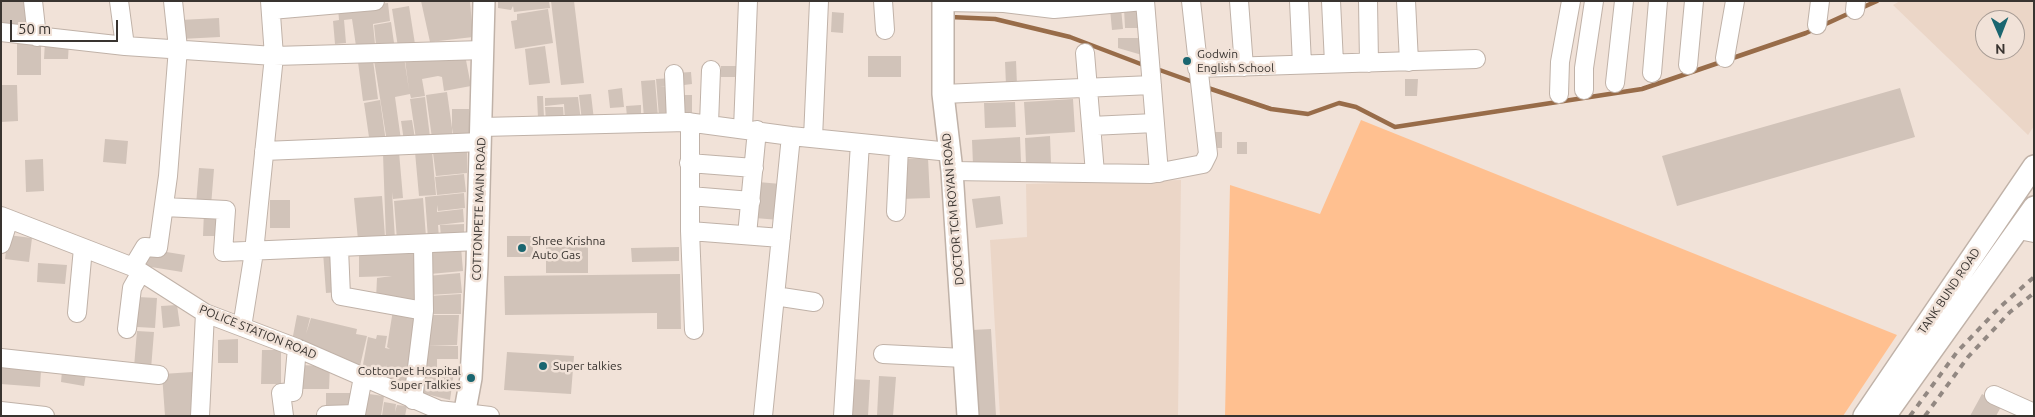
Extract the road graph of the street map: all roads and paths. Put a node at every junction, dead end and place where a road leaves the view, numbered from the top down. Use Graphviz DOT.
graph roads {
  1 [pos="33,1"];
  2 [pos="119,1"];
  3 [pos="173,1"];
  4 [pos="376,1"];
  5 [pos="484,1"];
  6 [pos="748,1"];
  7 [pos="819,1"];
  8 [pos="883,1"];
  9 [pos="1144,1"];
  10 [pos="1191,1"];
  11 [pos="1239,1"];
  12 [pos="1299,1"];
  13 [pos="1331,1"];
  14 [pos="1368,1"];
  15 [pos="1406,1"];
  16 [pos="1571,1"];
  17 [pos="1594,1"];
  18 [pos="1624,1"];
  19 [pos="1658,1"];
  20 [pos="1694,1"];
  21 [pos="1735,1"];
  22 [pos="1820,1"];
  23 [pos="943,2"];
  24 [pos="271,6"];
  25 [pos="1817,25"];
  26 [pos="885,30"];
  27 [pos="1,32"];
  28 [pos="37,37"];
  29 [pos="125,46"];
  30 [pos="178,48"];
  31 [pos="484,50"];
  32 [pos="1085,53"];
  33 [pos="274,56"];
  34 [pos="1725,58"];
  35 [pos="1476,59"];
  36 [pos="1369,62"];
  37 [pos="1409,62"];
  38 [pos="1334,63"];
  39 [pos="1302,64"];
  40 [pos="1688,66"];
  41 [pos="1244,67"];
  42 [pos="710,70"];
  43 [pos="1151,73"];
  44 [pos="674,74"];
  45 [pos="1652,74"];
  46 [pos="1199,78"];
  47 [pos="1615,83"];
  48 [pos="1087,88"];
  49 [pos="1584,90"];
  50 [pos="943,94"];
  51 [pos="1559,94"];
  52 [pos="683,122"];
  53 [pos="1155,123"];
  54 [pos="709,124"];
  55 [pos="1091,126"];
  56 [pos="750,129"];
  57 [pos="482,135"];
  58 [pos="792,136"];
  59 [pos="813,138"];
  60 [pos="860,143"];
  61 [pos="899,147"];
  62 [pos="264,151"];
  63 [pos="951,161"];
  64 [pos="689,163"];
  65 [pos="2034,166"];
  66 [pos="754,168"];
  67 [pos="1095,173"];
  68 [pos="1159,173"];
  69 [pos="690,196"];
  70 [pos="751,201"];
  71 [pos="164,207"];
  72 [pos="2034,207"];
  73 [pos="896,212"];
  74 [pos="5,217"];
  75 [pos="690,230"];
  76 [pos="2026,232"];
  77 [pos="748,235"];
  78 [pos="781,238"];
  79 [pos="478,241"];
  80 [pos="1,244"];
  81 [pos="423,244"];
  82 [pos="83,248"];
  83 [pos="339,248"];
  84 [pos="254,252"];
  85 [pos="137,270"];
  86 [pos="775,296"];
  87 [pos="814,302"];
  88 [pos="424,311"];
  89 [pos="77,313"];
  90 [pos="205,313"];
  91 [pos="242,327"];
  92 [pos="127,329"];
  93 [pos="694,330"];
  94 [pos="297,348"];
  95 [pos="883,354"];
  96 [pos="1,358"];
  97 [pos="964,358"];
  98 [pos="159,375"];
  99 [pos="363,377"];
  100 [pos="1994,395"];
  101 [pos="413,400"];
  102 [pos="1,411"];
  103 [pos="2034,413"];
  104 [pos="464,415"];
  105 [pos="45,416"];
  106 [pos="200,416"];
  107 [pos="284,416"];
  108 [pos="326,416"];
  109 [pos="490,416"];
  110 [pos="763,416"];
  111 [pos="843,416"];
  112 [pos="968,416"];
  113 [pos="1864,416"];
  114 [pos="1885,416"];
  1 -- 28 [label="street"];
  2 -- 29 [label="street"];
  3 -- 30 [label="street"];
  4 -- 24 [label="street"];
  5 -- 31 [label="main road, COTTONPETE MAIN ROAD"];
  6 -- 56 [label="street"];
  7 -- 59 [label="street"];
  8 -- 26 [label="street"];
  9 -- 23 [label="street"];
  9 -- 43 [label="street"];
  10 -- 46 [label="street"];
  11 -- 41 [label="street"];
  12 -- 39 [label="street"];
  13 -- 38 [label="street"];
  14 -- 36 [label="street"];
  15 -- 37 [label="street"];
  16 -- 51 [label="street"];
  17 -- 49 [label="street"];
  18 -- 47 [label="street"];
  19 -- 45 [label="street"];
  20 -- 40 [label="street"];
  21 -- 34 [label="street"];
  22 -- 25 [label="street"];
  23 -- 50 [label="main road, DOCTOR TCM ROYAN ROAD"];
  24 -- 33 [label="street"];
  27 -- 28 [label="street"];
  28 -- 29 [label="street"];
  29 -- 30 [label="street"];
  30 -- 33 [label="street"];
  30 -- 71 [label="street"];
  31 -- 33 [label="street"];
  31 -- 57 [label="main road, COTTONPETE MAIN ROAD"];
  32 -- 48 [label="street"];
  33 -- 62 [label="street"];
  35 -- 37 [label="street"];
  36 -- 37 [label="street"];
  36 -- 38 [label="street"];
  38 -- 39 [label="street"];
  39 -- 41 [label="street"];
  41 -- 46 [label="street"];
  42 -- 54 [label="street"];
  43 -- 48 [label="street"];
  43 -- 53 [label="street"];
  44 -- 52 [label="street"];
  46 -- 68 [label="street"];
  48 -- 50 [label="street"];
  48 -- 55 [label="street"];
  50 -- 63 [label="main road, DOCTOR TCM ROYAN ROAD"];
  52 -- 54 [label="street"];
  52 -- 57 [label="street"];
  52 -- 64 [label="street"];
  53 -- 55 [label="street"];
  53 -- 68 [label="street"];
  54 -- 56 [label="street"];
  55 -- 67 [label="street"];
  56 -- 58 [label="street"];
  56 -- 66 [label="street"];
  57 -- 62 [label="street"];
  57 -- 79 [label="main road, COTTONPETE MAIN ROAD"];
  58 -- 59 [label="street"];
  58 -- 78 [label="street"];
  59 -- 60 [label="street"];
  60 -- 61 [label="street"];
  60 -- 111 [label="street"];
  61 -- 63 [label="street"];
  61 -- 73 [label="street"];
  62 -- 84 [label="street"];
  63 -- 67 [label="street"];
  63 -- 97 [label="main road, DOCTOR TCM ROYAN ROAD"];
  64 -- 66 [label="street"];
  64 -- 69 [label="street"];
  65 -- 113 [label="main road, TANK BUND ROAD"];
  66 -- 70 [label="street"];
  67 -- 68 [label="street"];
  69 -- 70 [label="street"];
  69 -- 75 [label="street"];
  70 -- 77 [label="street"];
  71 -- 84 [label="street"];
  71 -- 85 [label="street"];
  72 -- 76 [label="main road, TANK BUND ROAD"];
  74 -- 80 [label="street"];
  74 -- 82 [label="street, POLICE STATION ROAD"];
  75 -- 77 [label="street"];
  75 -- 93 [label="street"];
  76 -- 114 [label="main road, TANK BUND ROAD"];
  77 -- 78 [label="street"];
  78 -- 86 [label="street"];
  79 -- 81 [label="street"];
  79 -- 104 [label="main road, COTTONPETE MAIN ROAD"];
  81 -- 83 [label="street"];
  81 -- 88 [label="street"];
  82 -- 85 [label="street, POLICE STATION ROAD"];
  82 -- 89 [label="street"];
  83 -- 84 [label="street"];
  83 -- 88 [label="street"];
  84 -- 91 [label="street"];
  85 -- 90 [label="street, POLICE STATION ROAD"];
  85 -- 92 [label="street"];
  86 -- 87 [label="street"];
  86 -- 110 [label="street"];
  88 -- 101 [label="street"];
  90 -- 91 [label="street, POLICE STATION ROAD"];
  90 -- 106 [label="street"];
  91 -- 94 [label="street, POLICE STATION ROAD"];
  94 -- 99 [label="street, POLICE STATION ROAD"];
  94 -- 107 [label="street"];
  95 -- 97 [label="street"];
  96 -- 98 [label="street"];
  97 -- 112 [label="main road, DOCTOR TCM ROYAN ROAD"];
  99 -- 101 [label="street, POLICE STATION ROAD"];
  99 -- 108 [label="street"];
  100 -- 103 [label="street"];
  101 -- 104 [label="street, POLICE STATION ROAD"];
  102 -- 105 [label="street"];
  104 -- 109 [label="street, POLICE STATION ROAD"];
}
